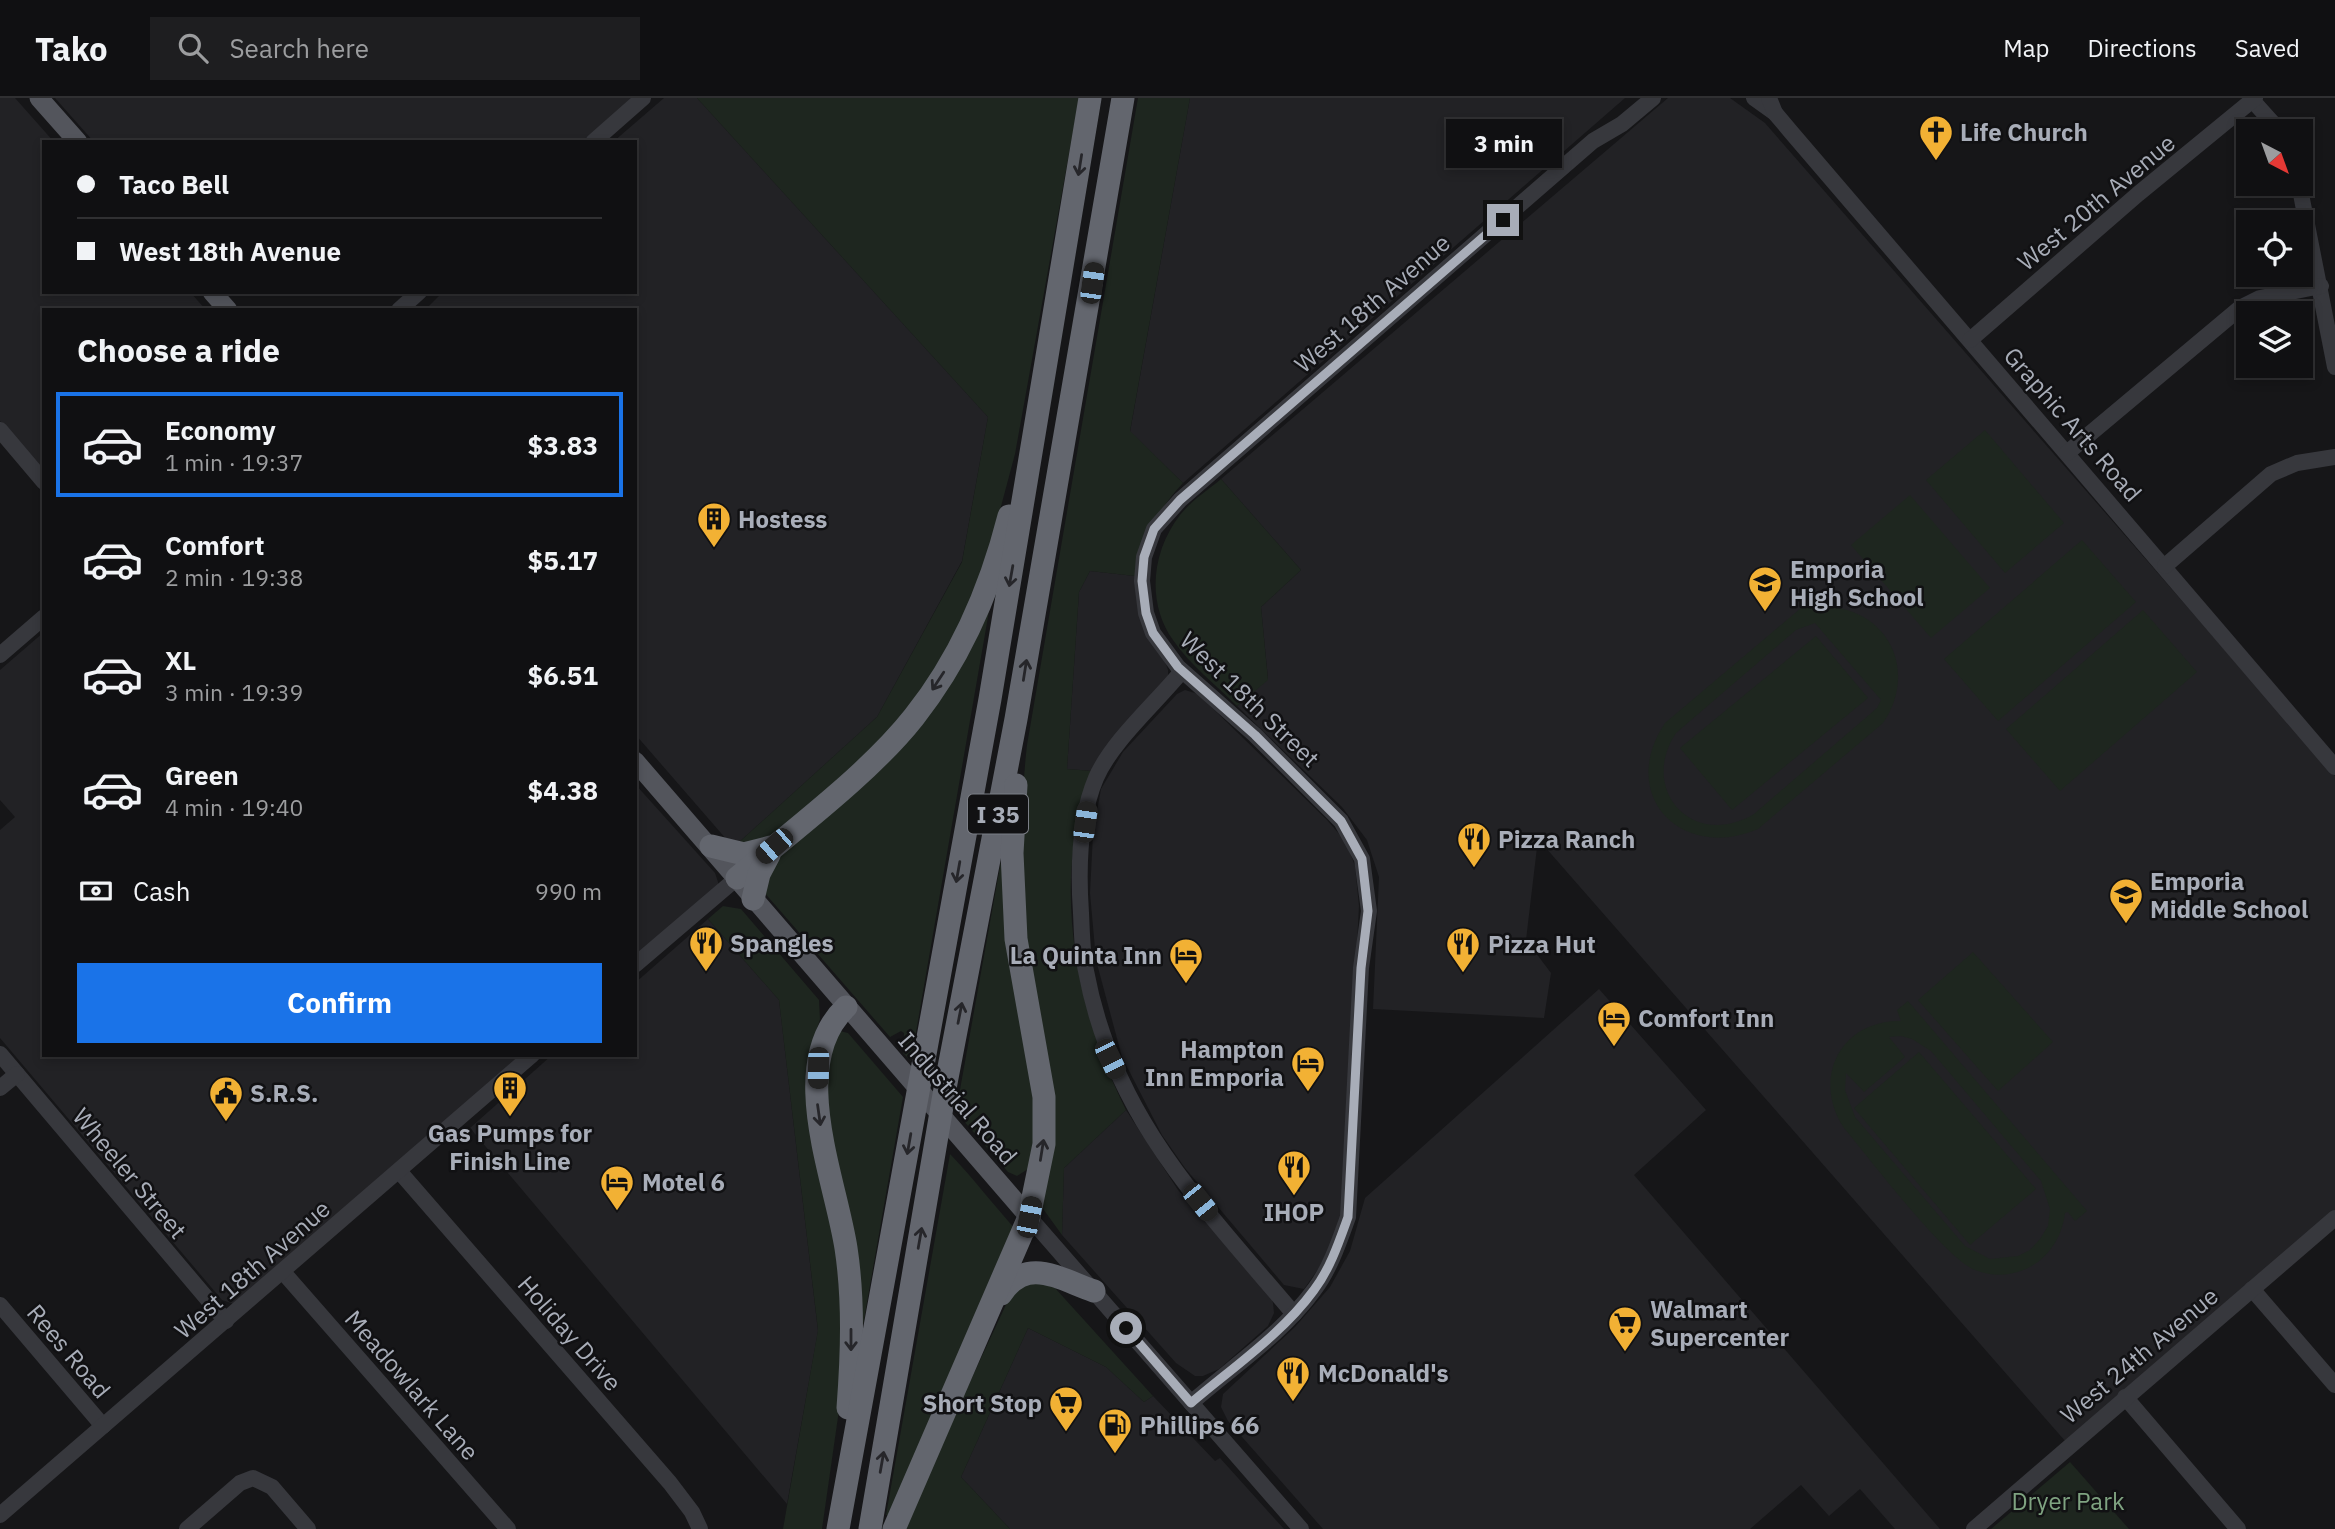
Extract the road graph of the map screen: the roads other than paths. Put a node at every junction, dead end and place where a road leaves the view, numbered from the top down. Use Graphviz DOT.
graph roads {
  1 [pos="39,98"];
  2 [pos="643,98"];
  3 [pos="1090,98"];
  4 [pos="1123,98"];
  5 [pos="1636,98"];
  6 [pos="1653,98"];
  7 [pos="1754,98"];
  8 [pos="2254,99"];
  9 [pos="1772,105"];
  10 [pos="2270,119"];
  11 [pos="1599,136"];
  12 [pos="76,140"];
  13 [pos="595,140"];
  14 [pos="2302,196"];
  15 [pos="2321,286"];
  16 [pos="214,294"];
  17 [pos="417,294"];
  18 [pos="226,308"];
  19 [pos="401,308"];
  20 [pos="1970,340"];
  21 [pos="2335,367"];
  22 [pos="1040,412"];
  23 [pos="0,430"];
  24 [pos="2067,453"];
  25 [pos="2335,457"];
  26 [pos="42,480"];
  27 [pos="1175,505"];
  28 [pos="2165,566"];
  29 [pos="42,619"];
  30 [pos="0,655"];
  31 [pos="1182,671"];
  32 [pos="1016,719"];
  33 [pos="637,763"];
  34 [pos="2335,767"];
  35 [pos="711,846"];
  36 [pos="774,846"];
  37 [pos="737,878"];
  38 [pos="753,899"];
  39 [pos="637,963"];
  40 [pos="846,1007"];
  41 [pos="0,1055"];
  42 [pos="529,1057"];
  43 [pos="17,1074"];
  44 [pos="0,1088"];
  45 [pos="399,1171"];
  46 [pos="1029,1217"];
  47 [pos="2335,1218"];
  48 [pos="283,1272"];
  49 [pos="2252,1289"];
  50 [pos="1094,1291"];
  51 [pos="0,1305"];
  52 [pos="1294,1314"];
  53 [pos="988,1315"];
  54 [pos="226,1321"];
  55 [pos="2335,1385"];
  56 [pos="2125,1397"];
  57 [pos="1191,1403"];
  58 [pos="103,1426"];
  59 [pos="847,1484"];
  60 [pos="0,1515"];
  61 [pos="187,1529"];
  62 [pos="308,1529"];
  63 [pos="508,1529"];
  64 [pos="700,1529"];
  65 [pos="838,1529"];
  66 [pos="870,1529"];
  67 [pos="894,1529"];
  68 [pos="1301,1529"];
  69 [pos="1973,1529"];
  70 [pos="2238,1529"];
  1 -- 12 [label="main road"];
  2 -- 13 [label="street"];
  3 -- 22 [label="highway, I 35, one-way"];
  32 -- 4 [label="highway, I 35, one-way"];
  5 -- 11 [label="street, West 18th Avenue"];
  6 -- 11 [label="street, West 18th Avenue"];
  7 -- 9 [label="street, Graphic Arts Road"];
  8 -- 10 [label="street"];
  8 -- 20 [label="street, West 20th Avenue"];
  9 -- 20 [label="street, Graphic Arts Road"];
  11 -- 27 [label="street, West 18th Avenue"];
  14 -- 15 [label="street"];
  15 -- 21 [label="street"];
  15 -- 24 [label="street"];
  16 -- 18 [label="main road"];
  17 -- 19 [label="street"];
  20 -- 24 [label="street, Graphic Arts Road"];
  22 -- 36 [label="highway, one-way"];
  22 -- 59 [label="highway, I 35, one-way"];
  23 -- 26 [label="street"];
  24 -- 28 [label="street, Graphic Arts Road"];
  25 -- 28 [label="street"];
  27 -- 31 [label="street, West 18th Street"];
  28 -- 34 [label="street, Graphic Arts Road"];
  29 -- 30 [label="street"];
  31 -- 52 [label="street, West 18th Street"];
  31 -- 52 [label="street"];
  46 -- 32 [label="highway, one-way"];
  66 -- 32 [label="highway, I 35, one-way"];
  33 -- 35 [label="main road, Industrial Road"];
  35 -- 36 [label="highway"];
  35 -- 37 [label="main road, Industrial Road"];
  36 -- 37 [label="highway"];
  36 -- 38 [label="highway"];
  37 -- 38 [label="main road, Industrial Road"];
  37 -- 39 [label="street"];
  38 -- 40 [label="main road, Industrial Road"];
  40 -- 46 [label="main road, Industrial Road"];
  40 -- 59 [label="highway, one-way"];
  41 -- 43 [label="street, Wheeler Street"];
  42 -- 45 [label="street, West 18th Avenue"];
  43 -- 44 [label="street"];
  43 -- 54 [label="street, Wheeler Street"];
  45 -- 48 [label="street, West 18th Avenue"];
  45 -- 64 [label="street, Holiday Drive"];
  46 -- 50 [label="street, Industrial Road"];
  46 -- 53 [label="highway"];
  47 -- 49 [label="street, West 24th Avenue"];
  48 -- 54 [label="street, West 18th Avenue"];
  48 -- 63 [label="street, Meadowlark Lane"];
  49 -- 55 [label="street"];
  49 -- 56 [label="street, West 24th Avenue"];
  50 -- 53 [label="highway"];
  50 -- 57 [label="street, Industrial Road"];
  51 -- 58 [label="street, Rees Road"];
  52 -- 57 [label="street, West 18th Street"];
  53 -- 67 [label="highway"];
  54 -- 58 [label="street, West 18th Avenue"];
  56 -- 69 [label="street, West 24th Avenue"];
  56 -- 70 [label="street"];
  57 -- 68 [label="street, Industrial Road"];
  58 -- 60 [label="street, West 18th Avenue"];
  59 -- 65 [label="highway, I 35"];
  61 -- 62 [label="street"];
}
